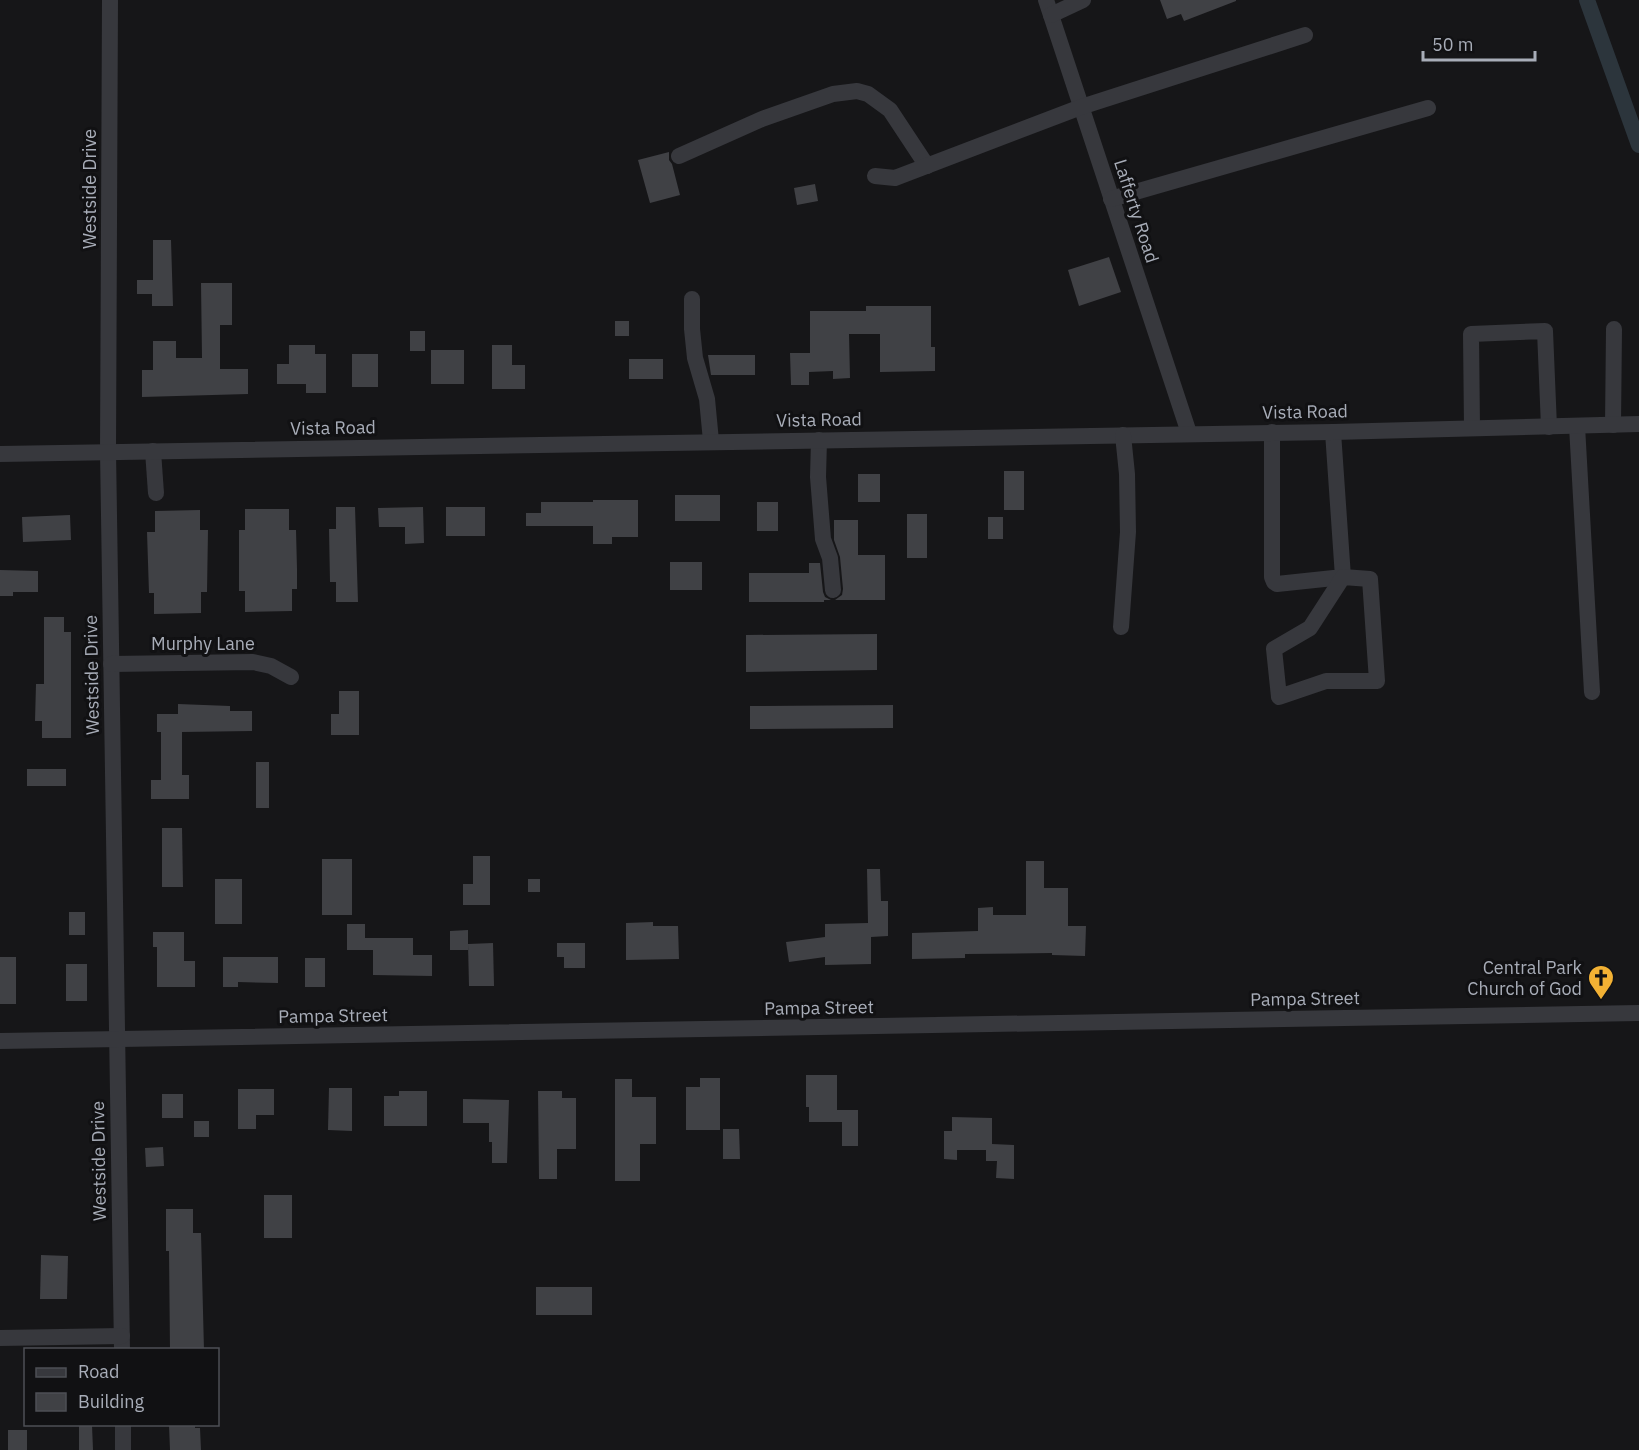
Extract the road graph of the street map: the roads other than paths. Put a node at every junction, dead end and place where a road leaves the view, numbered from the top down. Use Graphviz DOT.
graph roads {
  1 [pos="110,0"];
  2 [pos="1083,0"];
  3 [pos="1048,7"];
  4 [pos="1305,35"];
  5 [pos="1081,107"];
  6 [pos="1428,108"];
  7 [pos="679,156"];
  8 [pos="927,166"];
  9 [pos="875,176"];
  10 [pos="1111,199"];
  11 [pos="692,299"];
  12 [pos="1614,329"];
  13 [pos="1639,424"];
  14 [pos="1613,425"];
  15 [pos="1577,426"];
  16 [pos="1549,427"];
  17 [pos="1472,428"];
  18 [pos="1272,432"];
  19 [pos="1333,432"];
  20 [pos="1189,433"];
  21 [pos="1123,435"];
  22 [pos="819,440"];
  23 [pos="711,441"];
  24 [pos="153,451"];
  25 [pos="108,452"];
  26 [pos="0,453"];
  27 [pos="156,493"];
  28 [pos="1343,577"];
  29 [pos="833,590"];
  30 [pos="1121,627"];
  31 [pos="111,664"];
  32 [pos="291,677"];
  33 [pos="1592,692"];
  34 [pos="1639,1013"];
  35 [pos="117,1039"];
  36 [pos="0,1041"];
  37 [pos="0,1338"];
  38 [pos="122,1343"];
  39 [pos="123,1426"];
  40 [pos="123,1450"];
  1 -- 25 [label="street, Westside Drive"];
  2 -- 3 [label="street"];
  3 -- 5 [label="street, Lafferty Road"];
  4 -- 5 [label="street"];
  5 -- 8 [label="street"];
  5 -- 10 [label="street, Lafferty Road"];
  6 -- 10 [label="street"];
  7 -- 8 [label="street"];
  8 -- 9 [label="street"];
  10 -- 20 [label="street, Lafferty Road"];
  11 -- 23 [label="street"];
  12 -- 14 [label="street"];
  13 -- 14 [label="street, Vista Road"];
  14 -- 15 [label="street, Vista Road"];
  15 -- 16 [label="street, Vista Road"];
  15 -- 33 [label="street"];
  16 -- 17 [label="street, Vista Road"];
  16 -- 17 [label="street"];
  17 -- 19 [label="street, Vista Road"];
  18 -- 19 [label="street, Vista Road"];
  18 -- 20 [label="street, Vista Road"];
  18 -- 28 [label="street"];
  19 -- 28 [label="street"];
  20 -- 21 [label="street, Vista Road"];
  21 -- 22 [label="street, Vista Road"];
  21 -- 30 [label="street"];
  22 -- 23 [label="street, Vista Road"];
  22 -- 29 [label="street"];
  23 -- 24 [label="street, Vista Road"];
  24 -- 25 [label="street, Vista Road"];
  24 -- 27 [label="street"];
  25 -- 26 [label="street, Vista Road"];
  25 -- 31 [label="street, Westside Drive"];
  28 -- 28 [label="street"];
  31 -- 32 [label="street, Murphy Lane"];
  31 -- 35 [label="street, Westside Drive"];
  34 -- 35 [label="street, Pampa Street"];
  35 -- 36 [label="street, Pampa Street"];
  35 -- 38 [label="street, Westside Drive"];
  37 -- 38 [label="street"];
  39 -- 40 [label="street"];
}
